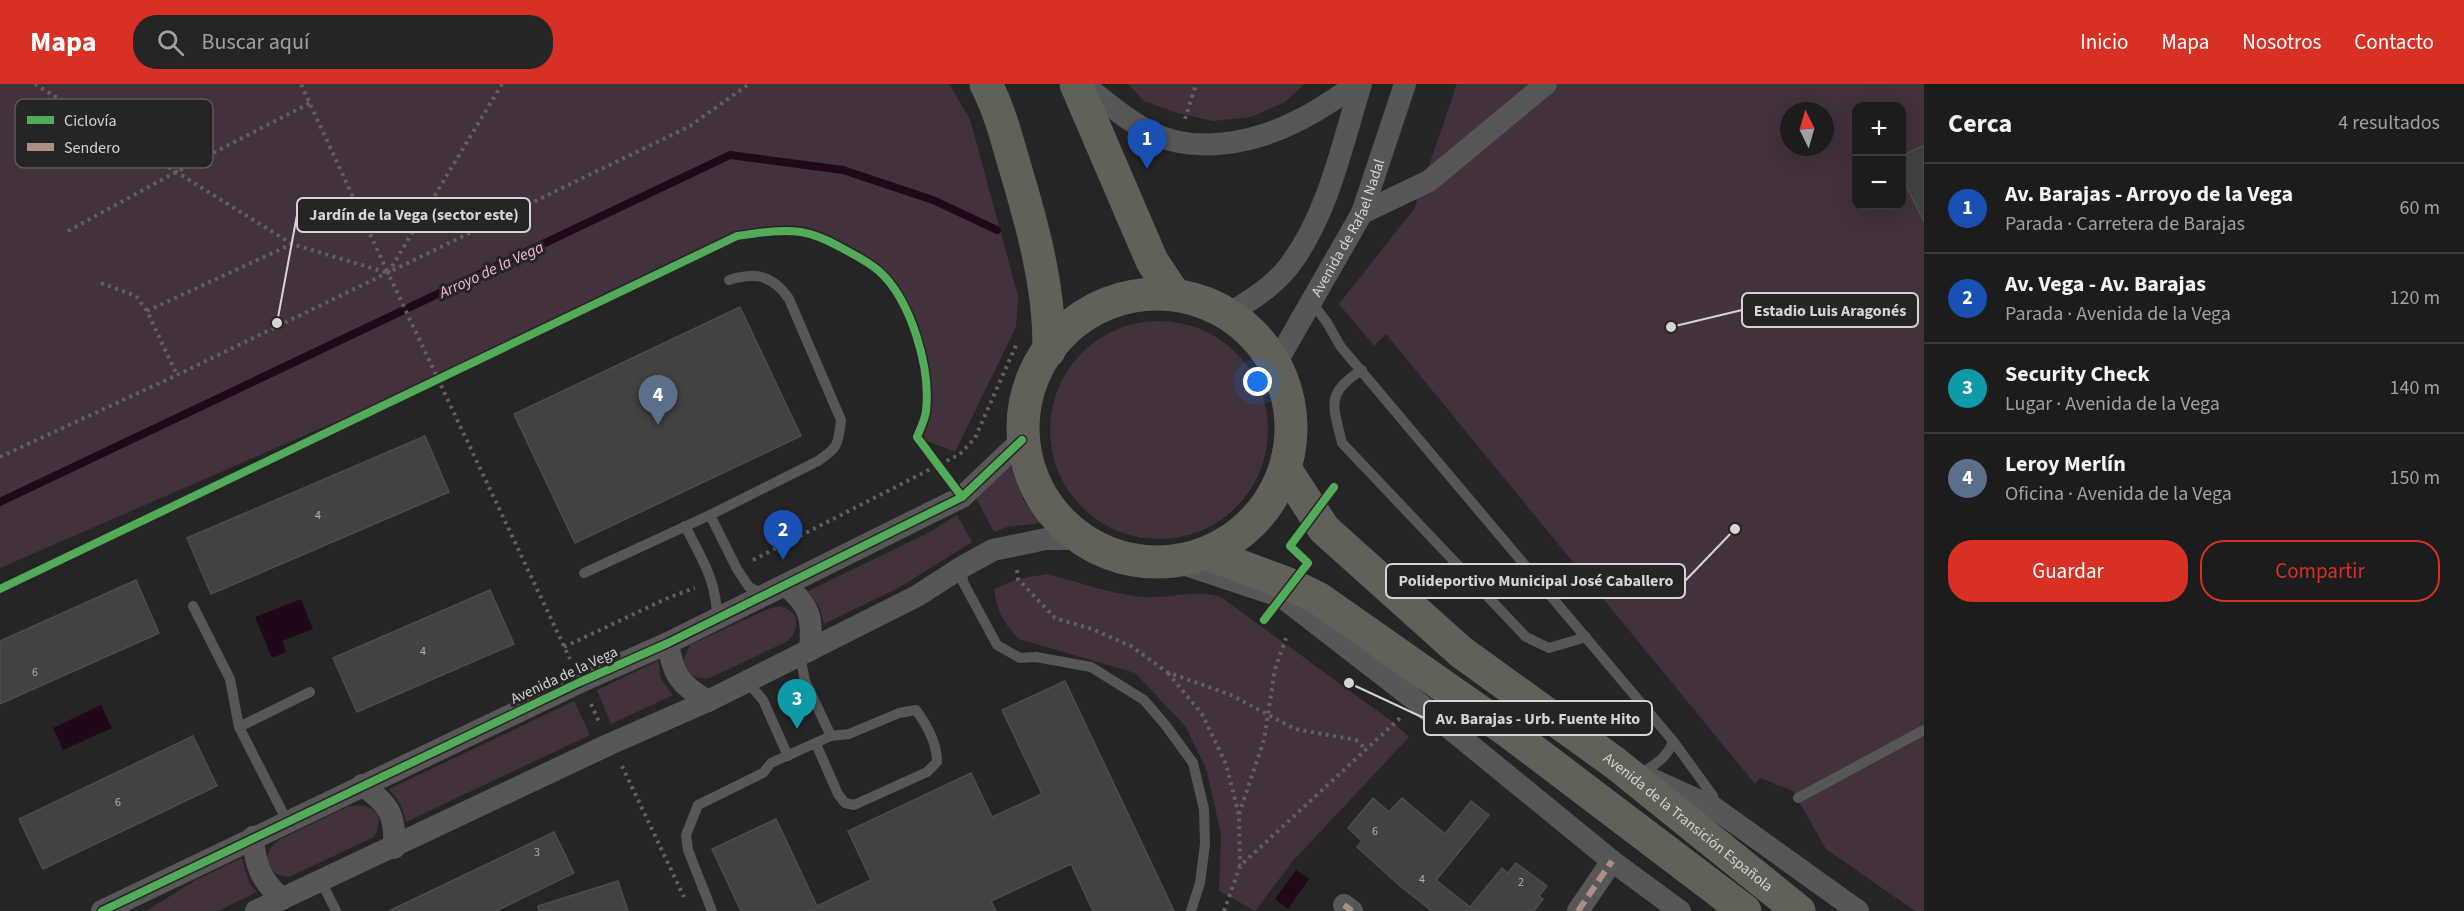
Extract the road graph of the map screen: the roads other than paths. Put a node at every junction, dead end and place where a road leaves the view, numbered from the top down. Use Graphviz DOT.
graph roads {
  1 [pos="986,84"];
  2 [pos="1076,84"];
  3 [pos="1083,84"];
  4 [pos="1359,84"];
  5 [pos="1406,84"];
  6 [pos="1546,84"];
  7 [pos="1362,213"];
  8 [pos="729,280"];
  9 [pos="1174,294"];
  10 [pos="1312,303"];
  11 [pos="1228,314"];
  12 [pos="1049,351"];
  13 [pos="1275,365"];
  14 [pos="1362,370"];
  15 [pos="1022,440"];
  16 [pos="1286,470"];
  17 [pos="710,515"];
  18 [pos="685,526"];
  19 [pos="1079,539"];
  20 [pos="1208,554"];
  21 [pos="1177,562"];
  22 [pos="962,567"];
  23 [pos="584,573"];
  24 [pos="784,585"];
  25 [pos="764,595"];
  26 [pos="193,606"];
  27 [pos="717,619"];
  28 [pos="1586,637"];
  29 [pos="668,643"];
  30 [pos="805,653"];
  31 [pos="747,681"];
  32 [pos="310,692"];
  33 [pos="708,701"];
  34 [pos="238,727"];
  35 [pos="1924,730"];
  36 [pos="831,736"];
  37 [pos="1673,741"];
  38 [pos="816,744"];
  39 [pos="788,756"];
  40 [pos="1627,768"];
  41 [pos="362,785"];
  42 [pos="1798,798"];
  43 [pos="1713,807"];
  44 [pos="287,821"];
  45 [pos="253,837"];
  46 [pos="394,848"];
  47 [pos="1612,861"];
  48 [pos="321,881"];
  49 [pos="282,899"];
  50 [pos="102,911"];
  51 [pos="256,911"];
  52 [pos="336,911"];
  53 [pos="712,911"];
  54 [pos="1191,911"];
  55 [pos="1578,911"];
  56 [pos="1680,911"];
  57 [pos="1745,911"];
  58 [pos="1799,911"];
  59 [pos="1858,911"];
  1 -- 12 [label="main road"];
  2 -- 9 [label="main road"];
  3 -- 4 [label="street"];
  4 -- 11 [label="street"];
  5 -- 7 [label="street, Avenida de Rafael Nadal"];
  6 -- 7 [label="street"];
  7 -- 10 [label="street, Avenida de Rafael Nadal"];
  8 -- 17 [label="lane"];
  9 -- 11 [label="main road"];
  9 -- 12 [label="main road"];
  10 -- 13 [label="street, Avenida de Rafael Nadal"];
  10 -- 14 [label="lane"];
  11 -- 13 [label="main road"];
  12 -- 15 [label="main road"];
  13 -- 16 [label="main road"];
  14 -- 28 [label="lane"];
  14 -- 28 [label="lane"];
  15 -- 19 [label="main road"];
  15 -- 24 [label="street, Avenida de la Vega"];
  16 -- 20 [label="main road"];
  16 -- 40 [label="main road, Avenida de la Transición Española"];
  17 -- 18 [label="lane"];
  17 -- 25 [label="lane"];
  18 -- 23 [label="lane"];
  18 -- 27 [label="lane"];
  19 -- 21 [label="main road"];
  19 -- 22 [label="street"];
  20 -- 21 [label="main road"];
  20 -- 57 [label="main road"];
  21 -- 47 [label="street"];
  22 -- 30 [label="street"];
  22 -- 54 [label="lane"];
  24 -- 25 [label="street, Avenida de la Vega"];
  24 -- 30 [label="street"];
  25 -- 27 [label="street, Avenida de la Vega"];
  26 -- 34 [label="lane"];
  27 -- 29 [label="street, Avenida de la Vega"];
  28 -- 37 [label="lane"];
  29 -- 33 [label="street"];
  29 -- 41 [label="street, Avenida de la Vega"];
  30 -- 31 [label="street"];
  30 -- 36 [label="lane"];
  31 -- 33 [label="street"];
  31 -- 39 [label="lane"];
  32 -- 34 [label="lane"];
  33 -- 46 [label="street"];
  34 -- 44 [label="lane"];
  35 -- 42 [label="lane"];
  36 -- 38 [label="lane"];
  36 -- 38 [label="lane"];
  37 -- 40 [label="lane"];
  37 -- 43 [label="lane"];
  38 -- 39 [label="lane"];
  39 -- 53 [label="lane"];
  40 -- 43 [label="street"];
  40 -- 58 [label="main road, Avenida de la Transición Española"];
  41 -- 44 [label="street, Avenida de la Vega"];
  41 -- 46 [label="street"];
  43 -- 59 [label="street"];
  44 -- 45 [label="street, Avenida de la Vega"];
  45 -- 49 [label="street"];
  45 -- 50 [label="street, Avenida de la Vega"];
  46 -- 48 [label="street"];
  47 -- 55 [label="street"];
  47 -- 56 [label="street"];
  48 -- 49 [label="street"];
  48 -- 52 [label="lane"];
  49 -- 51 [label="street"];
}
